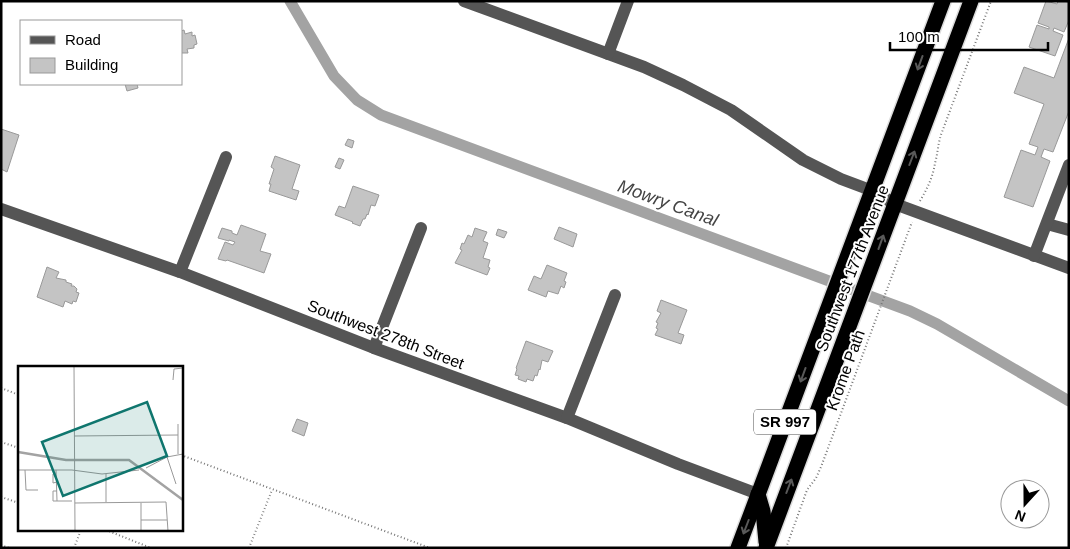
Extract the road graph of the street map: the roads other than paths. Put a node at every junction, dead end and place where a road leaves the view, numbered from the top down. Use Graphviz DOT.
graph roads {
  1 [pos="464,1"];
  2 [pos="628,1"];
  3 [pos="943,1"];
  4 [pos="971,1"];
  5 [pos="608,54"];
  6 [pos="226,157"];
  7 [pos="1069,165"];
  8 [pos="872,191"];
  9 [pos="895,204"];
  10 [pos="1,209"];
  11 [pos="1047,224"];
  12 [pos="421,228"];
  13 [pos="1069,230"];
  14 [pos="1034,256"];
  15 [pos="1069,268"];
  16 [pos="180,272"];
  17 [pos="615,295"];
  18 [pos="374,348"];
  19 [pos="567,418"];
  20 [pos="758,494"];
  21 [pos="766,547"];
  22 [pos="738,548"];
  1 -- 5 [label="street"];
  2 -- 5 [label="street"];
  3 -- 8 [label="highway, Southwest 177th Avenue / SR 997, one-way"];
  9 -- 4 [label="highway, Southwest 177th Avenue / SR 997, one-way"];
  5 -- 8 [label="street"];
  6 -- 16 [label="street"];
  7 -- 11 [label="street"];
  8 -- 9 [label="street"];
  8 -- 20 [label="highway, Southwest 177th Avenue / SR 997, one-way"];
  9 -- 14 [label="street"];
  21 -- 9 [label="highway, Southwest 177th Avenue / SR 997, one-way"];
  10 -- 16 [label="street, Southwest 278th Street"];
  11 -- 13 [label="street"];
  11 -- 14 [label="street"];
  12 -- 18 [label="street"];
  14 -- 15 [label="street"];
  16 -- 18 [label="street, Southwest 278th Street"];
  17 -- 19 [label="street"];
  18 -- 19 [label="street, Southwest 278th Street"];
  19 -- 20 [label="street, Southwest 278th Street"];
  20 -- 21 [label="highway"];
  20 -- 22 [label="highway, Southwest 177th Avenue / SR 997, one-way"];
}
